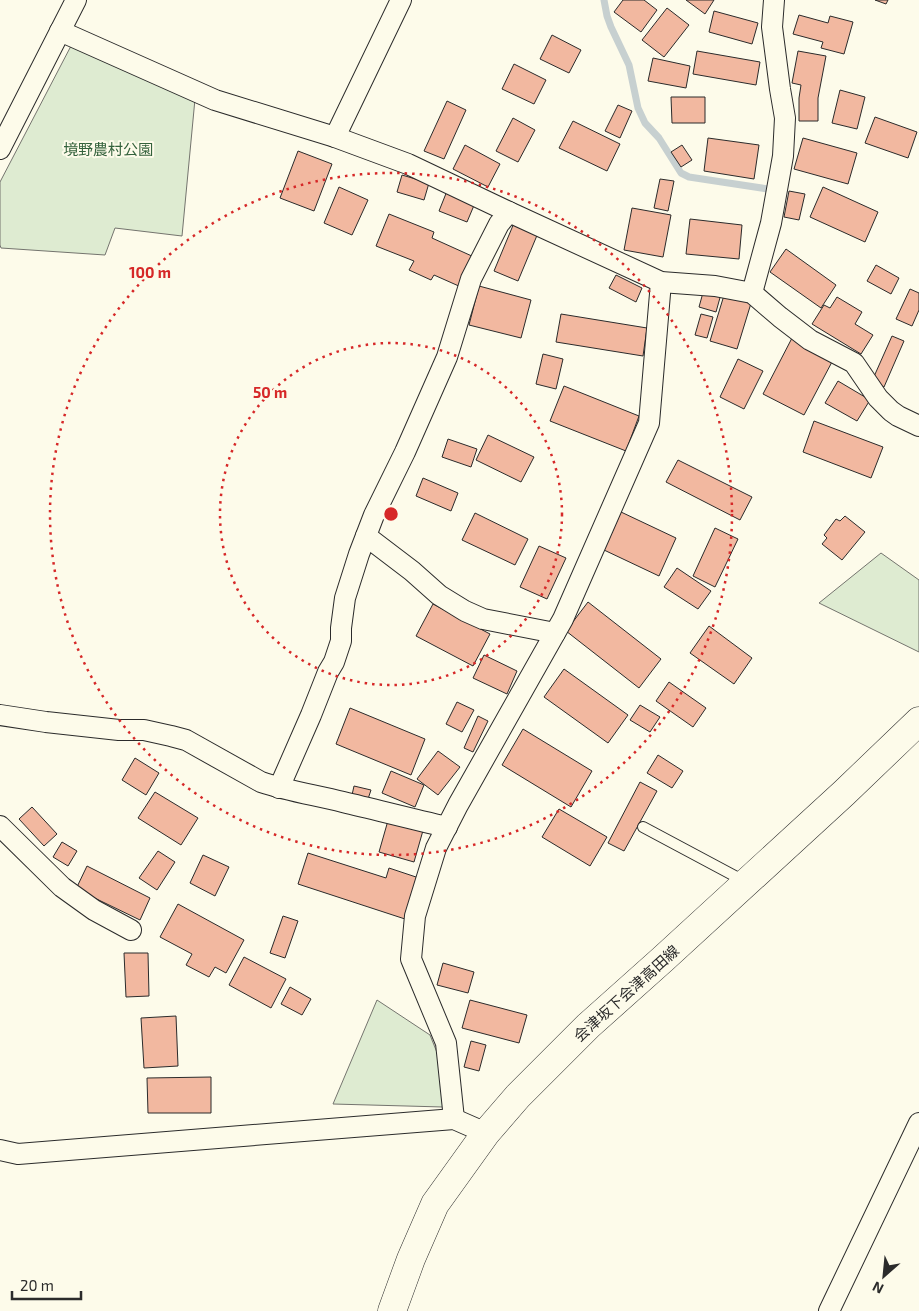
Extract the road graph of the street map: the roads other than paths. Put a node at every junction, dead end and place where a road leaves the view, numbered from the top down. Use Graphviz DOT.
graph roads {
  1 [pos="76,0"];
  2 [pos="401,0"];
  3 [pos="774,0"];
  4 [pos="60,31"];
  5 [pos="335,137"];
  6 [pos="0,149"];
  7 [pos="509,212"];
  8 [pos="660,282"];
  9 [pos="752,293"];
  10 [pos="919,426"];
  11 [pos="366,536"];
  12 [pos="555,633"];
  13 [pos="0,715"];
  14 [pos="919,721"];
  15 [pos="279,788"];
  16 [pos="0,826"];
  17 [pos="447,827"];
  18 [pos="643,827"];
  19 [pos="746,883"];
  20 [pos="131,930"];
  21 [pos="454,1119"];
  22 [pos="919,1123"];
  23 [pos="486,1133"];
  24 [pos="0,1150"];
  25 [pos="392,1311"];
  26 [pos="829,1311"];
  1 -- 4 [label="street"];
  2 -- 5 [label="street"];
  3 -- 9 [label="street"];
  4 -- 5 [label="street"];
  4 -- 6 [label="street"];
  5 -- 7 [label="street"];
  7 -- 8 [label="street"];
  7 -- 11 [label="street"];
  8 -- 9 [label="street"];
  8 -- 12 [label="street"];
  9 -- 10 [label="street"];
  11 -- 12 [label="street"];
  11 -- 15 [label="street"];
  12 -- 17 [label="street"];
  13 -- 15 [label="street"];
  14 -- 19 [label="main road, 会津坂下会津高田線"];
  15 -- 17 [label="street"];
  16 -- 20 [label="street"];
  17 -- 21 [label="street"];
  18 -- 19 [label="lane"];
  19 -- 23 [label="main road, 会津坂下会津高田線"];
  21 -- 23 [label="street"];
  21 -- 24 [label="street"];
  22 -- 26 [label="street"];
  23 -- 25 [label="main road, 会津坂下会津高田線"];
}
